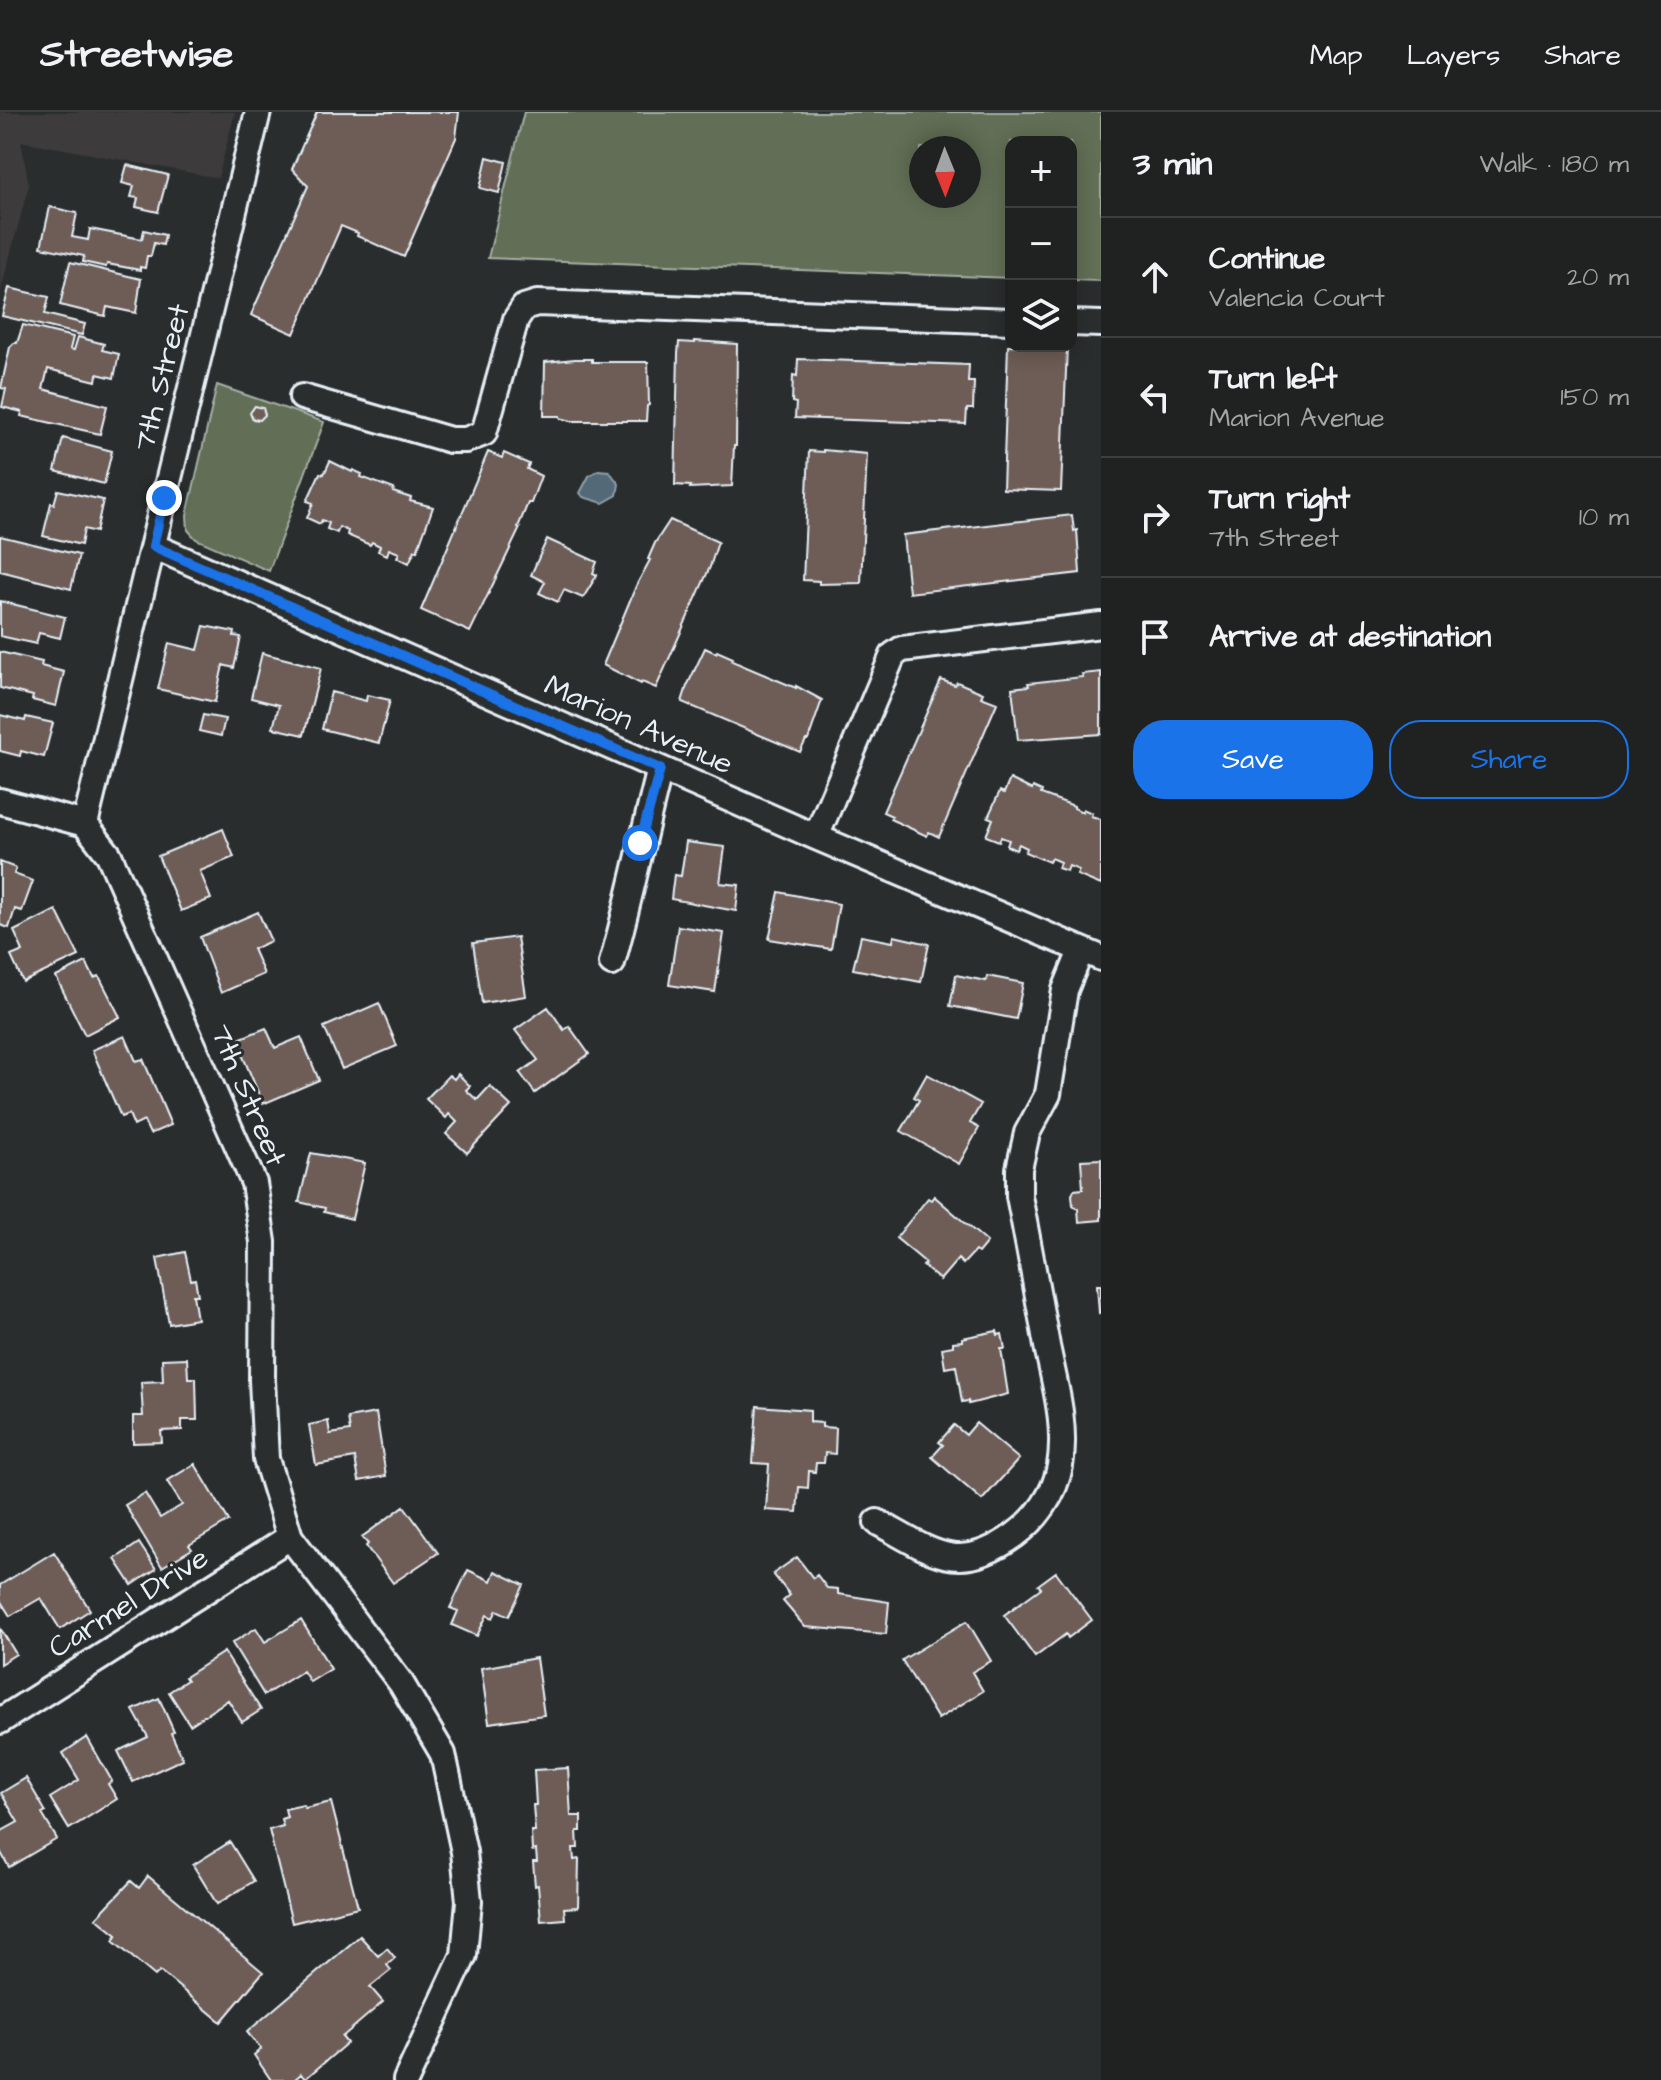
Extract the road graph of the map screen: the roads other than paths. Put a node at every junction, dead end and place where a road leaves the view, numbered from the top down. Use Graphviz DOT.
graph roads {
  1 [pos="258,112"];
  2 [pos="1005,321"];
  3 [pos="1077,323"];
  4 [pos="1101,324"];
  5 [pos="302,397"];
  6 [pos="153,546"];
  7 [pos="1101,625"];
  8 [pos="660,769"];
  9 [pos="0,801"];
  10 [pos="85,824"];
  11 [pos="816,837"];
  12 [pos="1091,955"];
  13 [pos="612,963"];
  14 [pos="877,1522"];
  15 [pos="290,1537"];
  16 [pos="0,1721"];
  17 [pos="406,2080"];
  1 -- 6 [label="street, 7th Street"];
  2 -- 5 [label="street"];
  3 -- 4 [label="street"];
  6 -- 8 [label="street, Marion Avenue"];
  6 -- 10 [label="street, 7th Street"];
  7 -- 11 [label="street"];
  8 -- 11 [label="street, Marion Avenue"];
  8 -- 13 [label="street"];
  9 -- 10 [label="street"];
  10 -- 15 [label="street, 7th Street"];
  11 -- 12 [label="street, Marion Avenue"];
  12 -- 14 [label="street"];
  15 -- 16 [label="street, Carmel Drive"];
  15 -- 17 [label="street, 7th Street"];
}
